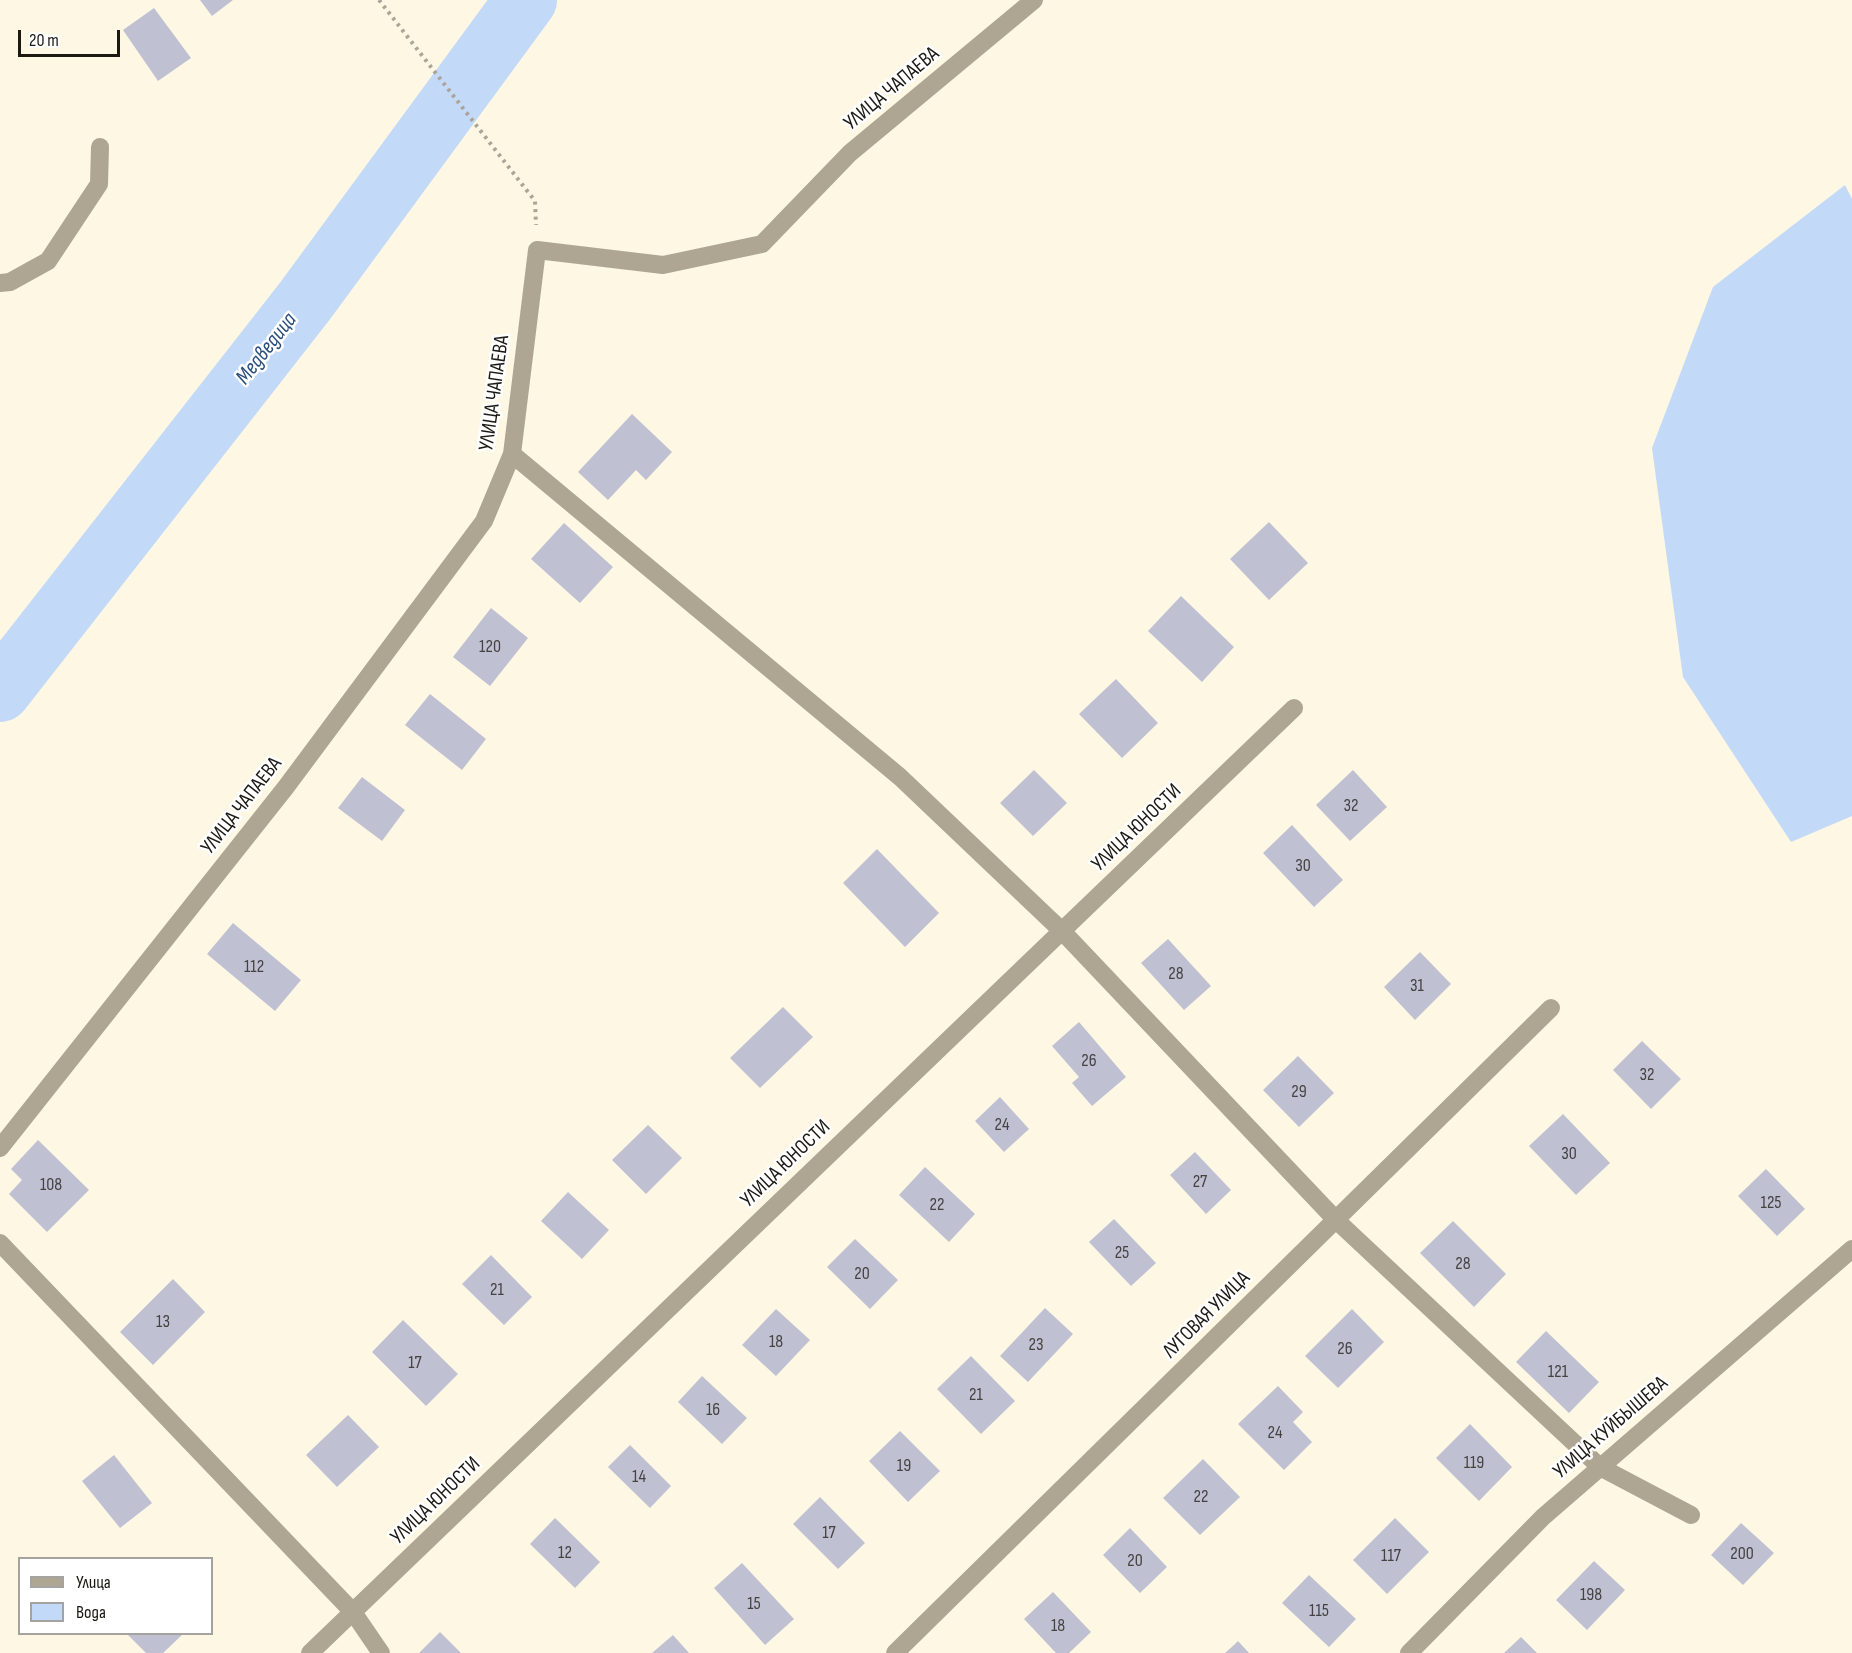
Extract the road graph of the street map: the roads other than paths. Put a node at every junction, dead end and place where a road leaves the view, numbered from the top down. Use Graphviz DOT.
graph roads {
  1 [pos="1034,0"];
  2 [pos="100,147"];
  3 [pos="0,283"];
  4 [pos="512,454"];
  5 [pos="1294,708"];
  6 [pos="1062,930"];
  7 [pos="1551,1008"];
  8 [pos="0,1148"];
  9 [pos="1336,1220"];
  10 [pos="0,1243"];
  11 [pos="1852,1248"];
  12 [pos="1600,1467"];
  13 [pos="1691,1515"];
  14 [pos="353,1612"];
  15 [pos="310,1653"];
  16 [pos="381,1653"];
  17 [pos="895,1653"];
  18 [pos="1409,1653"];
  1 -- 4 [label="street, УЛИЦА ЧАПАЕВА"];
  2 -- 3 [label="street"];
  4 -- 6 [label="street"];
  4 -- 8 [label="street, УЛИЦА ЧАПАЕВА"];
  5 -- 6 [label="street, УЛИЦА ЮНОСТИ"];
  6 -- 9 [label="street"];
  6 -- 14 [label="street, УЛИЦА ЮНОСТИ"];
  7 -- 9 [label="street, ЛУГОВАЯ УЛИЦА"];
  9 -- 12 [label="street"];
  9 -- 17 [label="street, ЛУГОВАЯ УЛИЦА"];
  10 -- 14 [label="street"];
  11 -- 12 [label="street, УЛИЦА КУЙБЫШЕВА"];
  12 -- 13 [label="street"];
  12 -- 18 [label="street, УЛИЦА КУЙБЫШЕВА"];
  14 -- 15 [label="street, УЛИЦА ЮНОСТИ"];
  14 -- 16 [label="street"];
}
